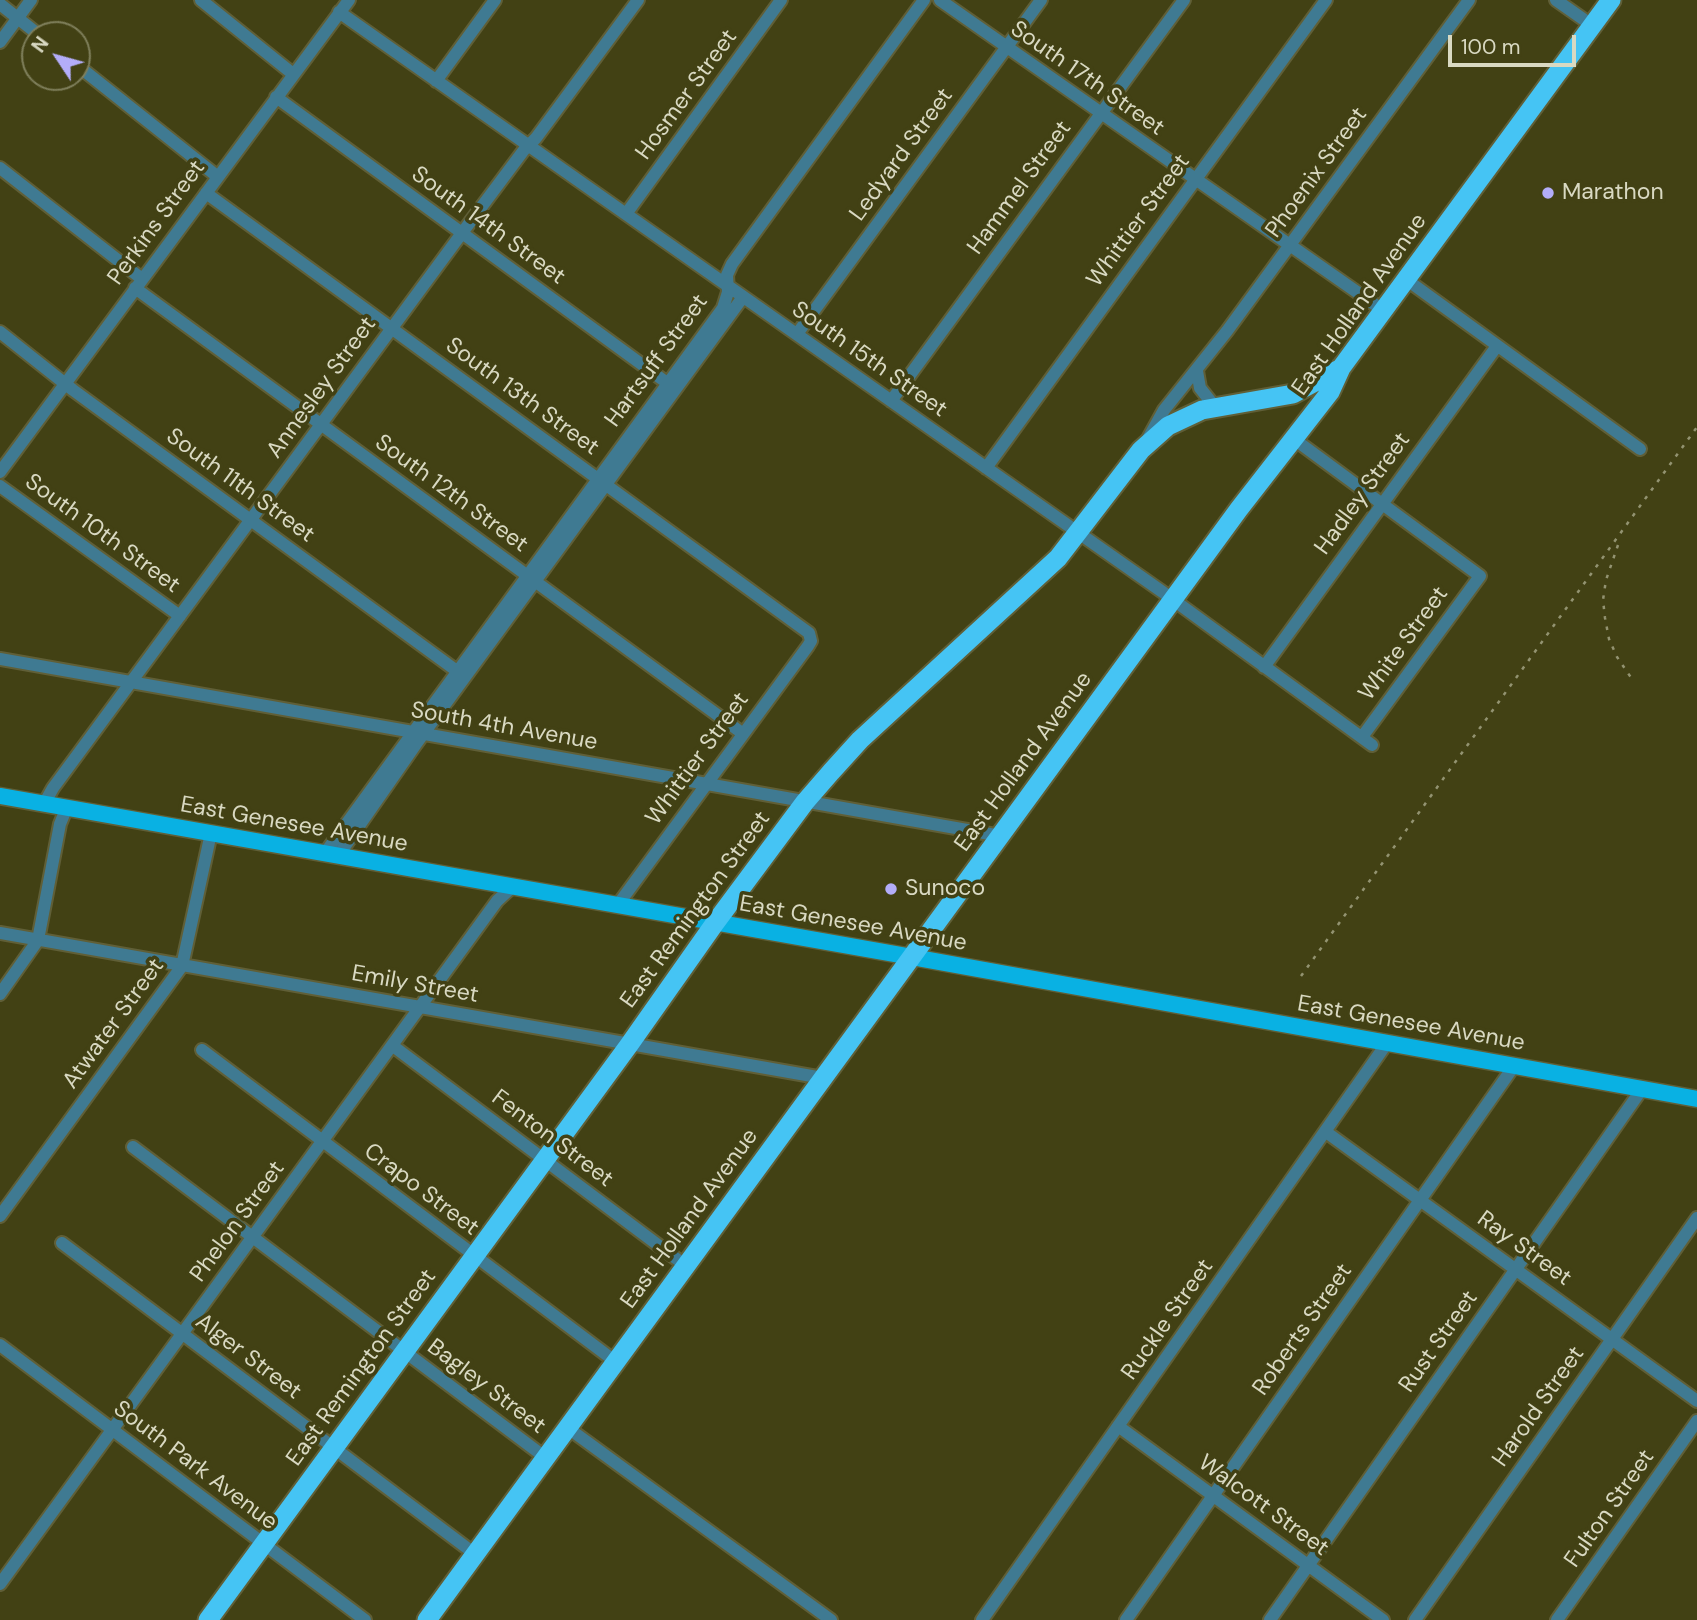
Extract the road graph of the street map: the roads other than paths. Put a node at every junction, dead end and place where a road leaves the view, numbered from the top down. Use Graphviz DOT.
graph roads {
  1 [pos="31,0"];
  2 [pos="201,0"];
  3 [pos="349,0"];
  4 [pos="495,0"];
  5 [pos="638,0"];
  6 [pos="781,0"];
  7 [pos="924,0"];
  8 [pos="940,0"];
  9 [pos="1041,0"];
  10 [pos="1184,0"];
  11 [pos="1326,0"];
  12 [pos="1469,0"];
  13 [pos="1556,0"];
  14 [pos="1612,0"];
  15 [pos="0,4"];
  16 [pos="339,12"];
  17 [pos="18,18"];
  18 [pos="22,21"];
  19 [pos="1593,26"];
  20 [pos="0,42"];
  21 [pos="1007,47"];
  22 [pos="293,74"];
  23 [pos="91,76"];
  24 [pos="436,81"];
  25 [pos="276,97"];
  26 [pos="1100,113"];
  27 [pos="529,146"];
  28 [pos="0,168"];
  29 [pos="218,177"];
  30 [pos="1195,180"];
  31 [pos="206,193"];
  32 [pos="626,214"];
  33 [pos="462,233"];
  34 [pos="1289,246"];
  35 [pos="1407,280"];
  36 [pos="139,284"];
  37 [pos="728,286"];
  38 [pos="743,297"];
  39 [pos="1384,311"];
  40 [pos="392,328"];
  41 [pos="0,332"];
  42 [pos="797,334"];
  43 [pos="1497,346"];
  44 [pos="1341,368"];
  45 [pos="1197,371"];
  46 [pos="65,384"];
  47 [pos="671,386"];
  48 [pos="891,401"];
  49 [pos="1215,407"];
  50 [pos="321,424"];
  51 [pos="1294,439"];
  52 [pos="1640,449"];
  53 [pos="1141,450"];
  54 [pos="986,468"];
  55 [pos="0,472"];
  56 [pos="602,481"];
  57 [pos="0,486"];
  58 [pos="1382,505"];
  59 [pos="251,520"];
  60 [pos="1080,533"];
  61 [pos="531,578"];
  62 [pos="1173,599"];
  63 [pos="180,616"];
  64 [pos="811,636"];
  65 [pos="0,659"];
  66 [pos="1264,667"];
  67 [pos="461,674"];
  68 [pos="132,682"];
  69 [pos="418,733"];
  70 [pos="742,733"];
  71 [pos="1362,737"];
  72 [pos="1372,745"];
  73 [pos="704,785"];
  74 [pos="0,796"];
  75 [pos="805,802"];
  76 [pos="44,804"];
  77 [pos="67,807"];
  78 [pos="211,833"];
  79 [pos="1001,836"];
  80 [pos="331,854"];
  81 [pos="512,887"];
  82 [pos="617,906"];
  83 [pos="715,923"];
  84 [pos="0,933"];
  85 [pos="38,940"];
  86 [pos="912,957"];
  87 [pos="182,966"];
  88 [pos="0,994"];
  89 [pos="421,1007"];
  90 [pos="1387,1044"];
  91 [pos="629,1045"];
  92 [pos="393,1046"];
  93 [pos="202,1050"];
  94 [pos="1514,1066"];
  95 [pos="824,1078"];
  96 [pos="1642,1088"];
  97 [pos="1697,1099"];
  98 [pos="1326,1132"];
  99 [pos="323,1142"];
  100 [pos="133,1147"];
  101 [pos="545,1159"];
  102 [pos="1420,1199"];
  103 [pos="0,1216"];
  104 [pos="1697,1218"];
  105 [pos="253,1238"];
  106 [pos="62,1243"];
  107 [pos="475,1255"];
  108 [pos="686,1266"];
  109 [pos="1516,1269"];
  110 [pos="183,1334"];
  111 [pos="1612,1340"];
  112 [pos="0,1345"];
  113 [pos="404,1351"];
  114 [pos="616,1362"];
  115 [pos="1697,1401"];
  116 [pos="1697,1421"];
  117 [pos="1118,1426"];
  118 [pos="568,1428"];
  119 [pos="112,1430"];
  120 [pos="334,1448"];
  121 [pos="546,1458"];
  122 [pos="1213,1496"];
  123 [pos="264,1544"];
  124 [pos="475,1554"];
  125 [pos="1308,1566"];
  126 [pos="0,1584"];
  127 [pos="208,1620"];
  128 [pos="365,1620"];
  129 [pos="427,1620"];
  130 [pos="831,1620"];
  131 [pos="982,1620"];
  132 [pos="1126,1620"];
  133 [pos="1270,1620"];
  134 [pos="1383,1620"];
  135 [pos="1415,1620"];
  136 [pos="1557,1620"];
  1 -- 17 [label="street"];
  2 -- 22 [label="street"];
  3 -- 16 [label="street, Perkins Street"];
  4 -- 24 [label="street"];
  5 -- 27 [label="street, Annesley Street"];
  6 -- 32 [label="street, Hosmer Street"];
  7 -- 37 [label="street, Hartsuff Street"];
  8 -- 21 [label="street, South 17th Street"];
  9 -- 21 [label="street, Ledyard Street"];
  10 -- 26 [label="street, Hammel Street"];
  11 -- 30 [label="street, Whittier Street"];
  12 -- 34 [label="street, Phoenix Street"];
  13 -- 19 [label="street"];
  14 -- 19 [label="highway, East Holland Avenue"];
  15 -- 17 [label="street"];
  16 -- 22 [label="street, Perkins Street"];
  16 -- 24 [label="street, South 15th Street"];
  17 -- 18 [label="street"];
  17 -- 20 [label="street"];
  19 -- 35 [label="highway, East Holland Avenue"];
  21 -- 26 [label="street, South 17th Street"];
  21 -- 42 [label="street, Ledyard Street"];
  22 -- 25 [label="street, Perkins Street"];
  23 -- 29 [label="street"];
  24 -- 27 [label="street, South 15th Street"];
  25 -- 29 [label="street, Perkins Street"];
  25 -- 33 [label="street, South 14th Street"];
  26 -- 30 [label="street, South 17th Street"];
  26 -- 48 [label="street, Hammel Street"];
  27 -- 32 [label="street, South 15th Street"];
  27 -- 33 [label="street, Annesley Street"];
  28 -- 36 [label="street, South 12th Street"];
  29 -- 31 [label="street, Perkins Street"];
  30 -- 34 [label="street, South 17th Street"];
  30 -- 54 [label="street, Whittier Street"];
  31 -- 36 [label="street, Perkins Street"];
  31 -- 40 [label="street, South 13th Street"];
  32 -- 37 [label="street, South 15th Street"];
  33 -- 40 [label="street, Annesley Street"];
  33 -- 47 [label="street, South 14th Street"];
  34 -- 39 [label="street, South 17th Street"];
  34 -- 45 [label="street, Phoenix Street"];
  35 -- 39 [label="highway, East Holland Avenue"];
  35 -- 43 [label="street"];
  36 -- 46 [label="street, Perkins Street"];
  36 -- 50 [label="street, South 12th Street"];
  37 -- 38 [label="street, South 15th Street"];
  37 -- 47 [label="street, Hartsuff Street"];
  38 -- 42 [label="street, South 15th Street"];
  38 -- 47 [label="street, Hartsuff Street"];
  39 -- 44 [label="highway, East Holland Avenue"];
  40 -- 50 [label="street, Annesley Street"];
  40 -- 56 [label="street, South 13th Street"];
  41 -- 46 [label="street, South 11th Street"];
  42 -- 48 [label="street, South 15th Street"];
  43 -- 52 [label="street"];
  43 -- 58 [label="street, Hadley Street"];
  44 -- 49 [label="highway, East Remington Street"];
  44 -- 51 [label="highway, East Holland Avenue"];
  45 -- 49 [label="street"];
  45 -- 53 [label="street, Phoenix Street"];
  46 -- 55 [label="street, Perkins Street"];
  46 -- 59 [label="street, South 11th Street"];
  47 -- 56 [label="street, Hartsuff Street"];
  48 -- 54 [label="street, South 15th Street"];
  49 -- 53 [label="highway, East Remington Street"];
  50 -- 59 [label="street, Annesley Street"];
  50 -- 61 [label="street, South 12th Street"];
  51 -- 58 [label="street"];
  51 -- 62 [label="highway, East Holland Avenue"];
  53 -- 60 [label="highway, East Remington Street"];
  54 -- 60 [label="street, South 15th Street"];
  56 -- 61 [label="street, Hartsuff Street"];
  56 -- 64 [label="street, South 13th Street"];
  57 -- 63 [label="street, South 10th Street"];
  58 -- 66 [label="street, Hadley Street"];
  58 -- 71 [label="street, White Street"];
  59 -- 63 [label="street, Annesley Street"];
  59 -- 67 [label="street, South 11th Street"];
  60 -- 62 [label="street, South 15th Street"];
  60 -- 75 [label="highway, East Remington Street"];
  61 -- 67 [label="street, Hartsuff Street"];
  61 -- 70 [label="street, South 12th Street"];
  62 -- 66 [label="street, South 15th Street"];
  62 -- 79 [label="highway, East Holland Avenue"];
  63 -- 68 [label="street, Annesley Street"];
  64 -- 70 [label="street, Whittier Street"];
  65 -- 68 [label="street, South 4th Avenue"];
  66 -- 71 [label="street, South 15th Street"];
  67 -- 69 [label="street, Hartsuff Street"];
  68 -- 69 [label="street, South 4th Avenue"];
  68 -- 76 [label="street, Annesley Street"];
  69 -- 73 [label="street, South 4th Avenue"];
  69 -- 80 [label="street, Hartsuff Street"];
  70 -- 73 [label="street, Whittier Street"];
  71 -- 72 [label="street, South 15th Street"];
  73 -- 75 [label="street, South 4th Avenue"];
  73 -- 82 [label="street, Whittier Street"];
  74 -- 76 [label="main road, East Genesee Avenue"];
  75 -- 79 [label="street, South 4th Avenue"];
  75 -- 83 [label="highway, East Remington Street"];
  76 -- 77 [label="main road, East Genesee Avenue"];
  77 -- 78 [label="main road, East Genesee Avenue"];
  77 -- 85 [label="street"];
  78 -- 80 [label="main road, East Genesee Avenue"];
  78 -- 87 [label="street, Atwater Street"];
  79 -- 86 [label="highway, East Holland Avenue"];
  80 -- 81 [label="main road, East Genesee Avenue"];
  81 -- 82 [label="main road, East Genesee Avenue"];
  81 -- 89 [label="street, Phelon Street"];
  82 -- 83 [label="main road, East Genesee Avenue"];
  83 -- 86 [label="main road, East Genesee Avenue"];
  83 -- 91 [label="highway, East Remington Street"];
  84 -- 85 [label="street, Emily Street"];
  85 -- 87 [label="street, Emily Street"];
  85 -- 88 [label="street"];
  86 -- 90 [label="main road, East Genesee Avenue"];
  86 -- 95 [label="highway, East Holland Avenue"];
  87 -- 89 [label="street, Emily Street"];
  87 -- 103 [label="street, Atwater Street"];
  89 -- 91 [label="street, Emily Street"];
  89 -- 92 [label="street, Phelon Street"];
  90 -- 94 [label="main road, East Genesee Avenue"];
  90 -- 98 [label="street, Ruckle Street"];
  91 -- 95 [label="street, Emily Street"];
  91 -- 101 [label="highway, East Remington Street"];
  92 -- 99 [label="street, Phelon Street"];
  92 -- 101 [label="street, Fenton Street"];
  93 -- 99 [label="street, Crapo Street"];
  94 -- 96 [label="main road, East Genesee Avenue"];
  94 -- 102 [label="street, Roberts Street"];
  95 -- 108 [label="highway, East Holland Avenue"];
  96 -- 97 [label="main road, East Genesee Avenue"];
  96 -- 109 [label="street, Rust Street"];
  98 -- 102 [label="street, Ray Street"];
  98 -- 117 [label="street, Ruckle Street"];
  99 -- 105 [label="street, Phelon Street"];
  99 -- 107 [label="street, Crapo Street"];
  100 -- 105 [label="street, Bagley Street"];
  101 -- 107 [label="highway, East Remington Street"];
  101 -- 108 [label="street, Fenton Street"];
  102 -- 109 [label="street, Ray Street"];
  102 -- 122 [label="street, Roberts Street"];
  104 -- 111 [label="street, Harold Street"];
  105 -- 110 [label="street, Phelon Street"];
  105 -- 113 [label="street, Bagley Street"];
  106 -- 110 [label="street, Alger Street"];
  107 -- 113 [label="highway, East Remington Street"];
  107 -- 114 [label="street, Crapo Street"];
  108 -- 114 [label="highway, East Holland Avenue"];
  109 -- 111 [label="street, Ray Street"];
  109 -- 125 [label="street, Rust Street"];
  110 -- 119 [label="street, Phelon Street"];
  110 -- 120 [label="street, Alger Street"];
  111 -- 115 [label="street, Ray Street"];
  111 -- 135 [label="street, Harold Street"];
  112 -- 119 [label="street, South Park Avenue"];
  113 -- 120 [label="highway, East Remington Street"];
  113 -- 121 [label="street, Bagley Street"];
  114 -- 118 [label="highway, East Holland Avenue"];
  116 -- 136 [label="street, Fulton Street"];
  117 -- 122 [label="street, Walcott Street"];
  117 -- 131 [label="street, Ruckle Street"];
  118 -- 121 [label="highway, East Holland Avenue"];
  118 -- 130 [label="street, Bagley Street"];
  119 -- 123 [label="street, South Park Avenue"];
  119 -- 126 [label="street, Phelon Street"];
  120 -- 123 [label="highway, East Remington Street"];
  120 -- 124 [label="street, Alger Street"];
  121 -- 124 [label="highway, East Holland Avenue"];
  122 -- 125 [label="street, Walcott Street"];
  122 -- 132 [label="street, Roberts Street"];
  123 -- 127 [label="highway, East Remington Street"];
  123 -- 128 [label="street, South Park Avenue"];
  124 -- 129 [label="highway, East Holland Avenue"];
  125 -- 133 [label="street, Rust Street"];
  125 -- 134 [label="street, Walcott Street"];
}
